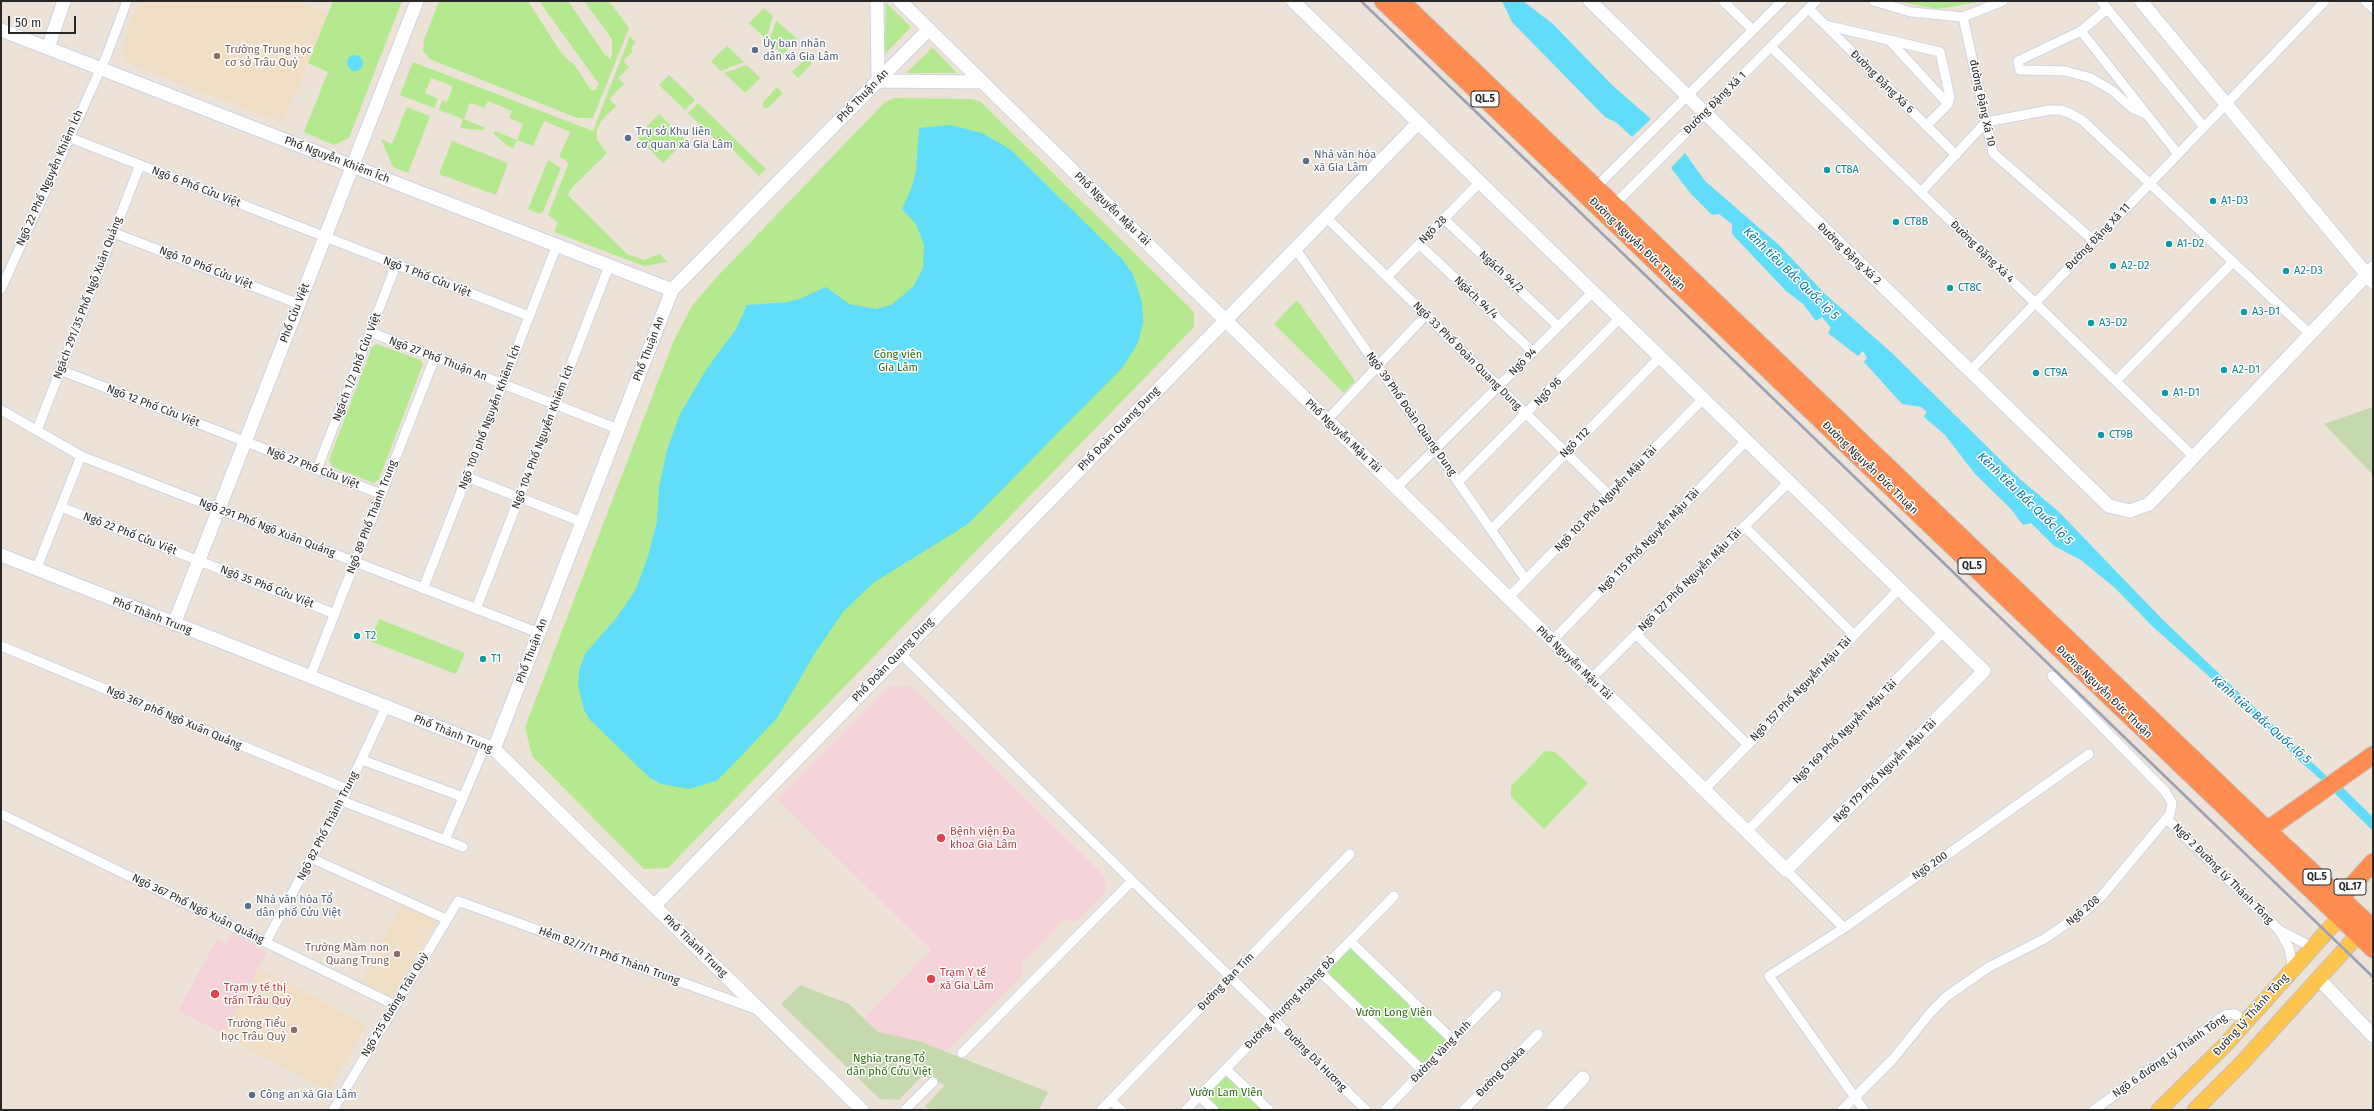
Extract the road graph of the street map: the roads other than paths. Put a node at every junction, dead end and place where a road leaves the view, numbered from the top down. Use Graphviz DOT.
graph roads {
  1 [pos="64,1"];
  2 [pos="127,1"];
  3 [pos="416,1"];
  4 [pos="877,1"];
  5 [pos="900,1"];
  6 [pos="1293,1"];
  7 [pos="1383,1"];
  8 [pos="1400,1"];
  9 [pos="1590,1"];
  10 [pos="1723,1"];
  11 [pos="1782,1"];
  12 [pos="1816,1"];
  13 [pos="1874,1"];
  14 [pos="2003,1"];
  15 [pos="2101,1"];
  16 [pos="2142,1"];
  17 [pos="2325,1"];
  18 [pos="2365,1"];
  19 [pos="2373,8"];
  20 [pos="1809,9"];
  21 [pos="2107,9"];
  22 [pos="1963,17"];
  23 [pos="1825,25"];
  24 [pos="929,29"];
  25 [pos="1,30"];
  26 [pos="1753,30"];
  27 [pos="2081,31"];
  28 [pos="1889,40"];
  29 [pos="1771,47"];
  30 [pos="48,48"];
  31 [pos="100,68"];
  32 [pos="878,81"];
  33 [pos="982,82"];
  34 [pos="1687,96"];
  35 [pos="2226,103"];
  36 [pos="1948,104"];
  37 [pos="1705,113"];
  38 [pos="2146,114"];
  39 [pos="1986,122"];
  40 [pos="1418,123"];
  41 [pos="1926,126"];
  42 [pos="2204,127"];
  43 [pos="68,137"];
  44 [pos="2178,154"];
  45 [pos="1956,155"];
  46 [pos="140,165"];
  47 [pos="352,166"];
  48 [pos="1480,182"];
  49 [pos="2150,184"];
  50 [pos="1591,191"];
  51 [pos="1921,192"];
  52 [pos="1610,209"];
  53 [pos="1326,217"];
  54 [pos="1444,219"];
  55 [pos="114,232"];
  56 [pos="325,237"];
  57 [pos="2094,241"];
  58 [pos="1419,244"];
  59 [pos="557,245"];
  60 [pos="1295,248"];
  61 [pos="2233,262"];
  62 [pos="396,265"];
  63 [pos="609,266"];
  64 [pos="2371,275"];
  65 [pos="1387,277"];
  66 [pos="1,289"];
  67 [pos="672,290"];
  68 [pos="1593,292"];
  69 [pos="2035,303"];
  70 [pos="299,304"];
  71 [pos="1426,315"];
  72 [pos="529,316"];
  73 [pos="1620,318"];
  74 [pos="1225,320"];
  75 [pos="1558,326"];
  76 [pos="370,332"];
  77 [pos="2310,334"];
  78 [pos="1532,352"];
  79 [pos="435,357"];
  80 [pos="1660,357"];
  81 [pos="1378,366"];
  82 [pos="60,370"];
  83 [pos="1970,371"];
  84 [pos="2116,381"];
  85 [pos="503,384"];
  86 [pos="1498,386"];
  87 [pos="1703,399"];
  88 [pos="556,404"];
  89 [pos="1,410"];
  90 [pos="1527,414"];
  91 [pos="1327,420"];
  92 [pos="618,429"];
  93 [pos="37,430"];
  94 [pos="1746,441"];
  95 [pos="245,442"];
  96 [pos="1435,449"];
  97 [pos="1566,453"];
  98 [pos="81,456"];
  99 [pos="2194,457"];
  100 [pos="317,469"];
  101 [pos="467,477"];
  102 [pos="1458,482"];
  103 [pos="1788,482"];
  104 [pos="1396,488"];
  105 [pos="381,494"];
  106 [pos="1609,495"];
  107 [pos="519,498"];
  108 [pos="61,507"];
  109 [pos="219,509"];
  110 [pos="582,522"];
  111 [pos="1744,526"];
  112 [pos="1491,530"];
  113 [pos="1,555"];
  114 [pos="199,561"];
  115 [pos="355,562"];
  116 [pos="36,570"];
  117 [pos="1526,580"];
  118 [pos="423,589"];
  119 [pos="1899,589"];
  120 [pos="1508,598"];
  121 [pos="476,609"];
  122 [pos="335,614"];
  123 [pos="174,624"];
  124 [pos="1943,632"];
  125 [pos="539,633"];
  126 [pos="1636,634"];
  127 [pos="1854,635"];
  128 [pos="1552,641"];
  129 [pos="1,646"];
  130 [pos="900,653"];
  131 [pos="2052,676"];
  132 [pos="310,677"];
  133 [pos="1591,679"];
  134 [pos="386,707"];
  135 [pos="1748,745"];
  136 [pos="489,747"];
  137 [pos="2089,754"];
  138 [pos="2373,755"];
  139 [pos="362,760"];
  140 [pos="347,789"];
  141 [pos="1704,790"];
  142 [pos="463,797"];
  143 [pos="342,801"];
  144 [pos="1,814"];
  145 [pos="2167,818"];
  146 [pos="2267,830"];
  147 [pos="1746,832"];
  148 [pos="445,840"];
  149 [pos="463,847"];
  150 [pos="1350,854"];
  151 [pos="311,858"];
  152 [pos="2373,862"];
  153 [pos="1786,870"];
  154 [pos="1132,881"];
  155 [pos="1394,896"];
  156 [pos="2340,899"];
  157 [pos="458,901"];
  158 [pos="654,906"];
  159 [pos="2339,918"];
  160 [pos="446,919"];
  161 [pos="2368,926"];
  162 [pos="1844,928"];
  163 [pos="2279,930"];
  164 [pos="1350,941"];
  165 [pos="266,942"];
  166 [pos="2312,947"];
  167 [pos="2373,949"];
  168 [pos="2292,969"];
  169 [pos="1320,972"];
  170 [pos="1231,976"];
  171 [pos="2318,978"];
  172 [pos="1497,995"];
  173 [pos="396,1005"];
  174 [pos="761,1011"];
  175 [pos="1274,1019"];
  176 [pos="2247,1022"];
  177 [pos="1538,1034"];
  178 [pos="2373,1036"];
  179 [pos="1453,1040"];
  180 [pos="962,1052"];
  181 [pos="2212,1059"];
  182 [pos="1226,1069"];
  183 [pos="1423,1071"];
  184 [pos="2229,1076"];
  185 [pos="1583,1078"];
  186 [pos="933,1082"];
  187 [pos="1199,1096"];
  188 [pos="1855,1098"];
  189 [pos="1111,1100"];
  190 [pos="333,1110"];
  191 [pos="862,1110"];
  192 [pos="905,1110"];
  193 [pos="1101,1110"];
  194 [pos="1122,1110"];
  195 [pos="1186,1110"];
  196 [pos="1214,1110"];
  197 [pos="1269,1110"];
  198 [pos="1366,1110"];
  199 [pos="1385,1110"];
  200 [pos="1464,1110"];
  201 [pos="1553,1110"];
  202 [pos="1842,1110"];
  203 [pos="1864,1110"];
  204 [pos="2094,1110"];
  205 [pos="2159,1110"];
  206 [pos="2195,1110"];
  1 -- 30 [label="street"];
  2 -- 31 [label="street, Ngõ 22 Phố Nguyễn Khiêm Ích"];
  3 -- 47 [label="street, Phố Cửu Việt"];
  4 -- 32 [label="street"];
  5 -- 24 [label="street, Phố Nguyễn Mậu Tài"];
  6 -- 40 [label="street"];
  7 -- 50 [label="highway, Đường Nguyễn Đức Thuận / QL.5"];
  8 -- 50 [label="highway, Đường Nguyễn Đức Thuận / QL.5"];
  9 -- 34 [label="street, Đường Đặng Xá 2"];
  10 -- 26 [label="street"];
  11 -- 26 [label="street"];
  12 -- 20 [label="street, Đường Đặng Xá 1"];
  13 -- 22 [label="street"];
  14 -- 22 [label="street"];
  15 -- 21 [label="street"];
  16 -- 35 [label="street"];
  17 -- 35 [label="street, Đường Đặng Xá 11"];
  18 -- 19 [label="street"];
  20 -- 23 [label="street, Đường Đặng Xá 6"];
  20 -- 29 [label="street, Đường Đặng Xá 1"];
  21 -- 27 [label="street"];
  21 -- 42 [label="street"];
  22 -- 39 [label="street, đường Đặng Xá 10"];
  23 -- 28 [label="street"];
  23 -- 41 [label="street, Đường Đặng Xá 6"];
  24 -- 32 [label="street, Phố Thuận An"];
  24 -- 33 [label="street, Phố Nguyễn Mậu Tài"];
  25 -- 30 [label="street, Phố Nguyễn Khiêm Ích"];
  26 -- 34 [label="street"];
  27 -- 38 [label="street"];
  27 -- 38 [label="street"];
  28 -- 36 [label="street"];
  28 -- 36 [label="street"];
  29 -- 37 [label="street, Đường Đặng Xá 1"];
  29 -- 51 [label="street, Đường Đặng Xá 4"];
  30 -- 31 [label="street, Phố Nguyễn Khiêm Ích"];
  31 -- 43 [label="street, Ngõ 22 Phố Nguyễn Khiêm Ích"];
  31 -- 47 [label="street, Phố Nguyễn Khiêm Ích"];
  32 -- 33 [label="street"];
  32 -- 67 [label="street, Phố Thuận An"];
  33 -- 74 [label="street, Phố Nguyễn Mậu Tài"];
  34 -- 37 [label="street, Đường Đặng Xá 2"];
  34 -- 50 [label="street"];
  35 -- 42 [label="street, Đường Đặng Xá 11"];
  35 -- 64 [label="street"];
  36 -- 41 [label="street"];
  37 -- 52 [label="street, Đường Đặng Xá 1"];
  37 -- 83 [label="street, Đường Đặng Xá 2"];
  38 -- 44 [label="street"];
  39 -- 45 [label="street"];
  39 -- 49 [label="street"];
  39 -- 57 [label="street, đường Đặng Xá 10"];
  40 -- 48 [label="street"];
  40 -- 53 [label="street, Phố Đoàn Quang Dung"];
  41 -- 45 [label="street, Đường Đặng Xá 6"];
  42 -- 44 [label="street, Đường Đặng Xá 11"];
  43 -- 46 [label="street, Ngõ 6 Phố Cửu Việt"];
  43 -- 66 [label="street, Ngõ 22 Phố Nguyễn Khiêm Ích"];
  44 -- 49 [label="street, Đường Đặng Xá 11"];
  45 -- 51 [label="street"];
  46 -- 55 [label="street, Ngách 291/35 Phố Ngô Xuân Quảng"];
  46 -- 56 [label="street, Ngõ 6 Phố Cửu Việt"];
  47 -- 56 [label="street, Phố Cửu Việt"];
  47 -- 59 [label="street, Phố Nguyễn Khiêm Ích"];
  48 -- 54 [label="street, Ngõ 28"];
  48 -- 68 [label="street"];
  49 -- 57 [label="street, Đường Đặng Xá 11"];
  49 -- 61 [label="street"];
  50 -- 52 [label="highway, Đường Nguyễn Đức Thuận / QL.5"];
  51 -- 69 [label="street, Đường Đặng Xá 4"];
  52 -- 146 [label="highway, Đường Nguyễn Đức Thuận / QL.5"];
  52 -- 159 [label="highway, Đường Nguyễn Đức Thuận / QL.5"];
  53 -- 60 [label="street, Phố Đoàn Quang Dung"];
  53 -- 65 [label="street, Ngõ 33 Phố Đoàn Quang Dung"];
  54 -- 58 [label="street, Ngõ 28"];
  54 -- 75 [label="street, Ngách 94/2"];
  55 -- 70 [label="street, Ngõ 10 Phố Cửu Việt"];
  55 -- 82 [label="street, Ngách 291/35 Phố Ngô Xuân Quảng"];
  56 -- 62 [label="street, Ngõ 1 Phố Cửu Việt"];
  56 -- 70 [label="street, Phố Cửu Việt"];
  57 -- 69 [label="street, Đường Đặng Xá 11"];
  58 -- 65 [label="street, Ngõ 28"];
  58 -- 78 [label="street, Ngách 94/4"];
  59 -- 63 [label="street, Phố Nguyễn Khiêm Ích"];
  59 -- 72 [label="street, Ngõ 100 phố Nguyễn Khiêm Ích"];
  60 -- 74 [label="street, Phố Đoàn Quang Dung"];
  60 -- 81 [label="street, Ngõ 39 Phố Đoàn Quang Dung"];
  61 -- 77 [label="street"];
  61 -- 84 [label="street"];
  62 -- 72 [label="street, Ngõ 1 Phố Cửu Việt"];
  62 -- 76 [label="street, Ngách 1/2 phố Cửu Việt"];
  63 -- 67 [label="street, Phố Nguyễn Khiêm Ích"];
  63 -- 88 [label="street, Ngõ 104 Phố Nguyễn Khiêm Ích"];
  64 -- 77 [label="street"];
  65 -- 71 [label="street, Ngõ 33 Phố Đoàn Quang Dung"];
  67 -- 92 [label="street, Phố Thuận An"];
  68 -- 73 [label="street"];
  68 -- 75 [label="street, Ngõ 94"];
  69 -- 83 [label="street, Đường Đặng Xá 11"];
  69 -- 84 [label="street, Đường Đặng Xá 4"];
  70 -- 95 [label="street, Phố Cửu Việt"];
  71 -- 81 [label="street"];
  71 -- 86 [label="street, Ngõ 33 Phố Đoàn Quang Dung"];
  72 -- 85 [label="street, Ngõ 100 phố Nguyễn Khiêm Ích"];
  73 -- 80 [label="street"];
  73 -- 90 [label="street, Ngõ 96"];
  74 -- 91 [label="street, Phố Nguyễn Mậu Tài"];
  74 -- 130 [label="street, Phố Đoàn Quang Dung"];
  75 -- 78 [label="street, Ngõ 94"];
  76 -- 79 [label="street, Ngõ 27 Phố Thuận An"];
  76 -- 100 [label="street, Ngách 1/2 phố Cửu Việt"];
  77 -- 99 [label="street"];
  78 -- 86 [label="street, Ngõ 94"];
  79 -- 85 [label="street, Ngõ 27 Phố Thuận An"];
  79 -- 105 [label="street, Ngõ 89 Phố Thành Trung"];
  80 -- 87 [label="street"];
  80 -- 97 [label="street, Ngõ 112"];
  81 -- 91 [label="street"];
  81 -- 96 [label="street, Ngõ 39 Phố Đoàn Quang Dung"];
  82 -- 93 [label="street, Ngách 291/35 Phố Ngô Xuân Quảng"];
  82 -- 95 [label="street, Ngõ 12 Phố Cửu Việt"];
  83 -- 99 [label="street, Đường Đặng Xá 2"];
  84 -- 99 [label="street, Đường Đặng Xá 4"];
  85 -- 88 [label="street, Ngõ 27 Phố Thuận An"];
  85 -- 101 [label="street, Ngõ 100 phố Nguyễn Khiêm Ích"];
  86 -- 90 [label="street, Ngõ 33 Phố Đoàn Quang Dung"];
  86 -- 96 [label="street, Ngõ 94"];
  87 -- 94 [label="street"];
  87 -- 106 [label="street, Ngõ 103 Phố Nguyễn Mậu Tài"];
  88 -- 92 [label="street, Ngõ 27 Phố Thuận An"];
  88 -- 107 [label="street, Ngõ 104 Phố Nguyễn Khiêm Ích"];
  89 -- 93 [label="street, Ngõ 291 Phố Ngô Xuân Quảng"];
  90 -- 97 [label="street, Ngõ 33 Phố Đoàn Quang Dung"];
  90 -- 102 [label="street, Ngõ 96"];
  91 -- 104 [label="street, Phố Nguyễn Mậu Tài"];
  92 -- 110 [label="street, Phố Thuận An"];
  93 -- 98 [label="street, Ngõ 291 Phố Ngô Xuân Quảng"];
  94 -- 103 [label="street"];
  94 -- 128 [label="street, Ngõ 115 Phố Nguyễn Mậu Tài"];
  95 -- 100 [label="street, Ngõ 27 Phố Cửu Việt"];
  95 -- 109 [label="street, Phố Cửu Việt"];
  96 -- 102 [label="street, Ngõ 39 Phố Đoàn Quang Dung"];
  96 -- 104 [label="street, Ngõ 94"];
  97 -- 106 [label="street, Ngõ 33 Phố Đoàn Quang Dung"];
  97 -- 112 [label="street, Ngõ 112"];
  98 -- 108 [label="street"];
  98 -- 109 [label="street, Ngõ 291 Phố Ngô Xuân Quảng"];
  100 -- 105 [label="street, Ngõ 27 Phố Cửu Việt"];
  101 -- 107 [label="street"];
  101 -- 118 [label="street, Ngõ 100 phố Nguyễn Khiêm Ích"];
  102 -- 112 [label="street, Ngõ 39 Phố Đoàn Quang Dung"];
  103 -- 111 [label="street, Ngõ 127 Phố Nguyễn Mậu Tài"];
  103 -- 119 [label="street"];
  104 -- 120 [label="street, Phố Nguyễn Mậu Tài"];
  105 -- 115 [label="street, Ngõ 89 Phố Thành Trung"];
  106 -- 117 [label="street, Ngõ 103 Phố Nguyễn Mậu Tài"];
  107 -- 110 [label="street"];
  107 -- 121 [label="street, Ngõ 104 Phố Nguyễn Khiêm Ích"];
  108 -- 114 [label="street, Ngõ 22 Phố Cửu Việt"];
  108 -- 116 [label="street"];
  109 -- 114 [label="street, Phố Cửu Việt"];
  109 -- 115 [label="street, Ngõ 291 Phố Ngô Xuân Quảng"];
  110 -- 125 [label="street, Phố Thuận An"];
  111 -- 126 [label="street, Ngõ 127 Phố Nguyễn Mậu Tài"];
  111 -- 127 [label="street"];
  112 -- 117 [label="street, Ngõ 39 Phố Đoàn Quang Dung"];
  113 -- 116 [label="street, Phố Thành Trung"];
  114 -- 122 [label="street, Ngõ 35 Phố Cửu Việt"];
  114 -- 123 [label="street, Phố Cửu Việt"];
  115 -- 118 [label="street, Ngõ 291 Phố Ngô Xuân Quảng"];
  115 -- 122 [label="street, Ngõ 89 Phố Thành Trung"];
  116 -- 123 [label="street, Phố Thành Trung"];
  117 -- 120 [label="street, Ngõ 103 Phố Nguyễn Mậu Tài"];
  118 -- 121 [label="street, Ngõ 291 Phố Ngô Xuân Quảng"];
  119 -- 124 [label="street"];
  119 -- 127 [label="street, Ngõ 157 Phố Nguyễn Mậu Tài"];
  120 -- 128 [label="street, Phố Nguyễn Mậu Tài"];
  121 -- 125 [label="street, Ngõ 291 Phố Ngô Xuân Quảng"];
  122 -- 132 [label="street, Ngõ 89 Phố Thành Trung"];
  123 -- 132 [label="street, Phố Thành Trung"];
  124 -- 147 [label="street, Ngõ 169 Phố Nguyễn Mậu Tài"];
  124 -- 153 [label="street, Ngõ 179 Phố Nguyễn Mậu Tài"];
  125 -- 136 [label="street, Phố Thuận An"];
  126 -- 133 [label="street, Ngõ 127 Phố Nguyễn Mậu Tài"];
  126 -- 135 [label="street"];
  127 -- 135 [label="street, Ngõ 157 Phố Nguyễn Mậu Tài"];
  128 -- 133 [label="street, Phố Nguyễn Mậu Tài"];
  129 -- 140 [label="street, Ngõ 367 phố Ngô Xuân Quảng"];
  130 -- 154 [label="street, Đường Dã Hương"];
  130 -- 158 [label="street, Phố Đoàn Quang Dung"];
  131 -- 145 [label="street"];
  132 -- 134 [label="street, Phố Thành Trung"];
  133 -- 141 [label="street, Phố Nguyễn Mậu Tài"];
  134 -- 136 [label="street, Phố Thành Trung"];
  134 -- 139 [label="street, Ngõ 82 Phố Thành Trung"];
  135 -- 141 [label="street, Ngõ 157 Phố Nguyễn Mậu Tài"];
  136 -- 142 [label="street"];
  136 -- 158 [label="street, Phố Thành Trung"];
  137 -- 162 [label="street, Ngõ 200"];
  138 -- 146 [label="highway"];
  139 -- 140 [label="street, Ngõ 82 Phố Thành Trung"];
  139 -- 142 [label="street"];
  140 -- 143 [label="street, Ngõ 82 Phố Thành Trung"];
  141 -- 147 [label="street, Phố Nguyễn Mậu Tài"];
  142 -- 148 [label="street"];
  143 -- 148 [label="street"];
  143 -- 151 [label="street, Ngõ 82 Phố Thành Trung"];
  144 -- 165 [label="street, Ngõ 367 Phố Ngô Xuân Quảng"];
  145 -- 163 [label="street, Ngõ 2 Đường Lý Thánh Tông"];
  145 -- 188 [label="street, Ngõ 208"];
  146 -- 156 [label="highway, Đường Nguyễn Đức Thuận / QL.5"];
  147 -- 153 [label="street, Phố Nguyễn Mậu Tài"];
  148 -- 149 [label="street"];
  150 -- 170 [label="street, Đường Ban Tím"];
  151 -- 160 [label="street"];
  151 -- 165 [label="street, Ngõ 82 Phố Thành Trung"];
  152 -- 156 [label="highway, QL.17"];
  153 -- 162 [label="street"];
  154 -- 170 [label="street, Đường Dã Hương"];
  154 -- 180 [label="street"];
  155 -- 164 [label="street, Đường Phượng Hoàng Đỏ"];
  156 -- 159 [label="highway, QL.17"];
  156 -- 161 [label="highway, Đường Nguyễn Đức Thuận / QL.5"];
  157 -- 160 [label="street, Ngõ 215 đường Trâu Quỳ"];
  157 -- 174 [label="street, Hẻm 82/7/11 Phố Thành Trung"];
  158 -- 174 [label="street, Phố Thành Trung"];
  159 -- 161 [label="highway, Đường Nguyễn Đức Thuận / QL.5"];
  159 -- 166 [label="main road, Đường Lý Thánh Tông"];
  160 -- 173 [label="street, Ngõ 215 đường Trâu Quỳ"];
  161 -- 167 [label="highway, QL.5"];
  161 -- 171 [label="main road"];
  162 -- 188 [label="street, Ngõ 200"];
  163 -- 166 [label="street, Ngõ 2 Đường Lý Thánh Tông"];
  163 -- 168 [label="street, Ngõ 2 Đường Lý Thánh Tông"];
  164 -- 169 [label="street, Đường Phượng Hoàng Đỏ"];
  164 -- 179 [label="street"];
  165 -- 173 [label="street, Ngõ 367 Phố Ngô Xuân Quảng"];
  166 -- 168 [label="main road, Đường Lý Thánh Tông"];
  168 -- 176 [label="main road, Đường Lý Thánh Tông"];
  169 -- 175 [label="street, Đường Phượng Hoàng Đỏ"];
  169 -- 183 [label="street"];
  170 -- 175 [label="street, Đường Dã Hương"];
  170 -- 189 [label="street, Đường Ban Tím"];
  171 -- 178 [label="street"];
  171 -- 184 [label="main road"];
  172 -- 179 [label="street, Đường Vàng Anh"];
  173 -- 190 [label="street, Ngõ 215 đường Trâu Quỳ"];
  174 -- 191 [label="street, Phố Thành Trung"];
  175 -- 182 [label="street, Đường Phượng Hoàng Đỏ"];
  175 -- 198 [label="street, Đường Dã Hương"];
  176 -- 181 [label="main road, Đường Lý Thánh Tông"];
  176 -- 204 [label="street, Ngõ 6 đường Lý Thánh Tông"];
  177 -- 200 [label="street, Đường Osaka"];
  179 -- 183 [label="street, Đường Vàng Anh"];
  181 -- 184 [label="main road"];
  181 -- 205 [label="main road, Đường Lý Thánh Tông"];
  182 -- 187 [label="street, Đường Phượng Hoàng Đỏ"];
  182 -- 197 [label="street"];
  183 -- 199 [label="street, Đường Vàng Anh"];
  184 -- 206 [label="main road"];
  185 -- 201 [label="street"];
  186 -- 192 [label="street"];
  187 -- 195 [label="street, Đường Phượng Hoàng Đỏ"];
  187 -- 196 [label="street"];
  188 -- 202 [label="street, Ngõ 208"];
  188 -- 203 [label="street"];
  189 -- 193 [label="street, Đường Ban Tím"];
  189 -- 194 [label="street"];
}
